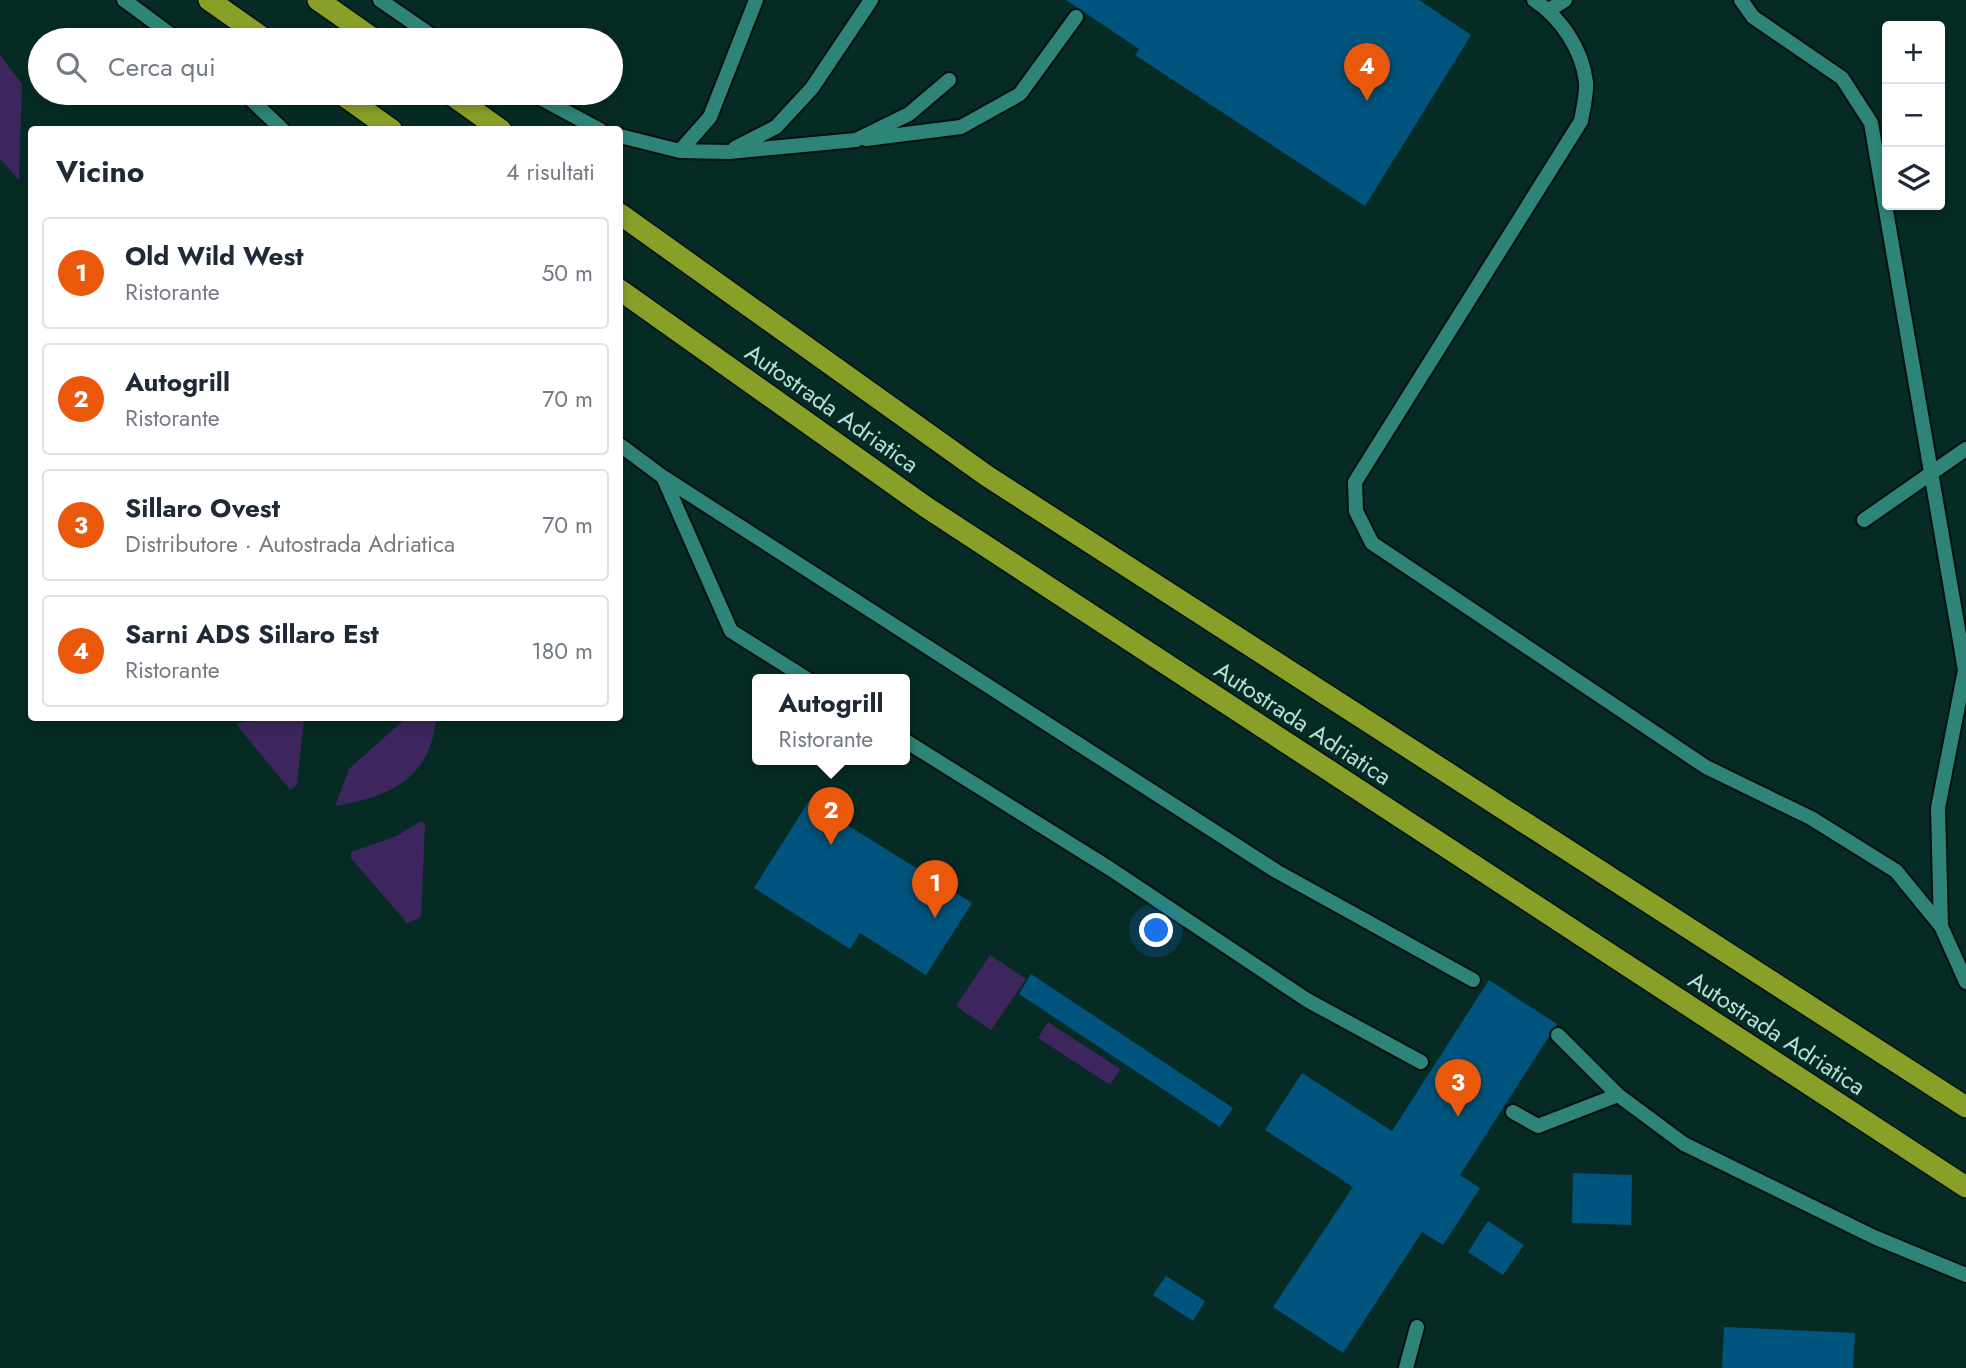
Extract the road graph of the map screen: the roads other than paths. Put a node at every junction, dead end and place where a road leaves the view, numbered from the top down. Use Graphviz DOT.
graph roads {
  1 [pos="124,0"];
  2 [pos="209,0"];
  3 [pos="318,0"];
  4 [pos="380,0"];
  5 [pos="756,0"];
  6 [pos="872,0"];
  7 [pos="1534,0"];
  8 [pos="1565,0"];
  9 [pos="1741,0"];
  10 [pos="1549,10"];
  11 [pos="1076,18"];
  12 [pos="162,28"];
  13 [pos="249,28"];
  14 [pos="358,28"];
  15 [pos="421,28"];
  16 [pos="949,80"];
  17 [pos="257,105"];
  18 [pos="357,105"];
  19 [pos="466,105"];
  20 [pos="553,105"];
  21 [pos="279,126"];
  22 [pos="386,126"];
  23 [pos="495,126"];
  24 [pos="593,126"];
  25 [pos="623,137"];
  26 [pos="856,140"];
  27 [pos="680,151"];
  28 [pos="729,152"];
  29 [pos="623,216"];
  30 [pos="623,292"];
  31 [pos="623,447"];
  32 [pos="1966,449"];
  33 [pos="1931,472"];
  34 [pos="663,477"];
  35 [pos="1864,520"];
  36 [pos="799,674"];
  37 [pos="910,743"];
  38 [pos="1941,926"];
  39 [pos="1473,980"];
  40 [pos="1966,982"];
  41 [pos="1558,1035"];
  42 [pos="1421,1062"];
  43 [pos="1618,1095"];
  44 [pos="1966,1107"];
  45 [pos="1513,1112"];
  46 [pos="1966,1187"];
  47 [pos="1966,1275"];
  48 [pos="1417,1327"];
  49 [pos="1406,1368"];
  1 -- 12 [label="lane"];
  2 -- 13 [label="highway"];
  3 -- 14 [label="highway"];
  4 -- 15 [label="lane"];
  5 -- 27 [label="lane"];
  6 -- 28 [label="lane"];
  7 -- 10 [label="lane"];
  8 -- 10 [label="lane"];
  9 -- 33 [label="lane"];
  10 -- 38 [label="lane"];
  11 -- 26 [label="lane"];
  16 -- 26 [label="lane"];
  17 -- 21 [label="lane"];
  18 -- 22 [label="highway"];
  19 -- 23 [label="highway"];
  20 -- 24 [label="lane"];
  25 -- 27 [label="lane"];
  26 -- 28 [label="lane"];
  27 -- 28 [label="lane"];
  29 -- 44 [label="highway, Autostrada Adriatica"];
  30 -- 46 [label="highway, Autostrada Adriatica"];
  31 -- 34 [label="lane"];
  32 -- 33 [label="lane"];
  33 -- 35 [label="lane"];
  33 -- 38 [label="lane"];
  34 -- 36 [label="lane"];
  34 -- 39 [label="lane"];
  37 -- 42 [label="lane"];
  38 -- 40 [label="lane"];
  41 -- 43 [label="lane"];
  43 -- 45 [label="lane"];
  43 -- 47 [label="lane"];
  48 -- 49 [label="lane"];
}
